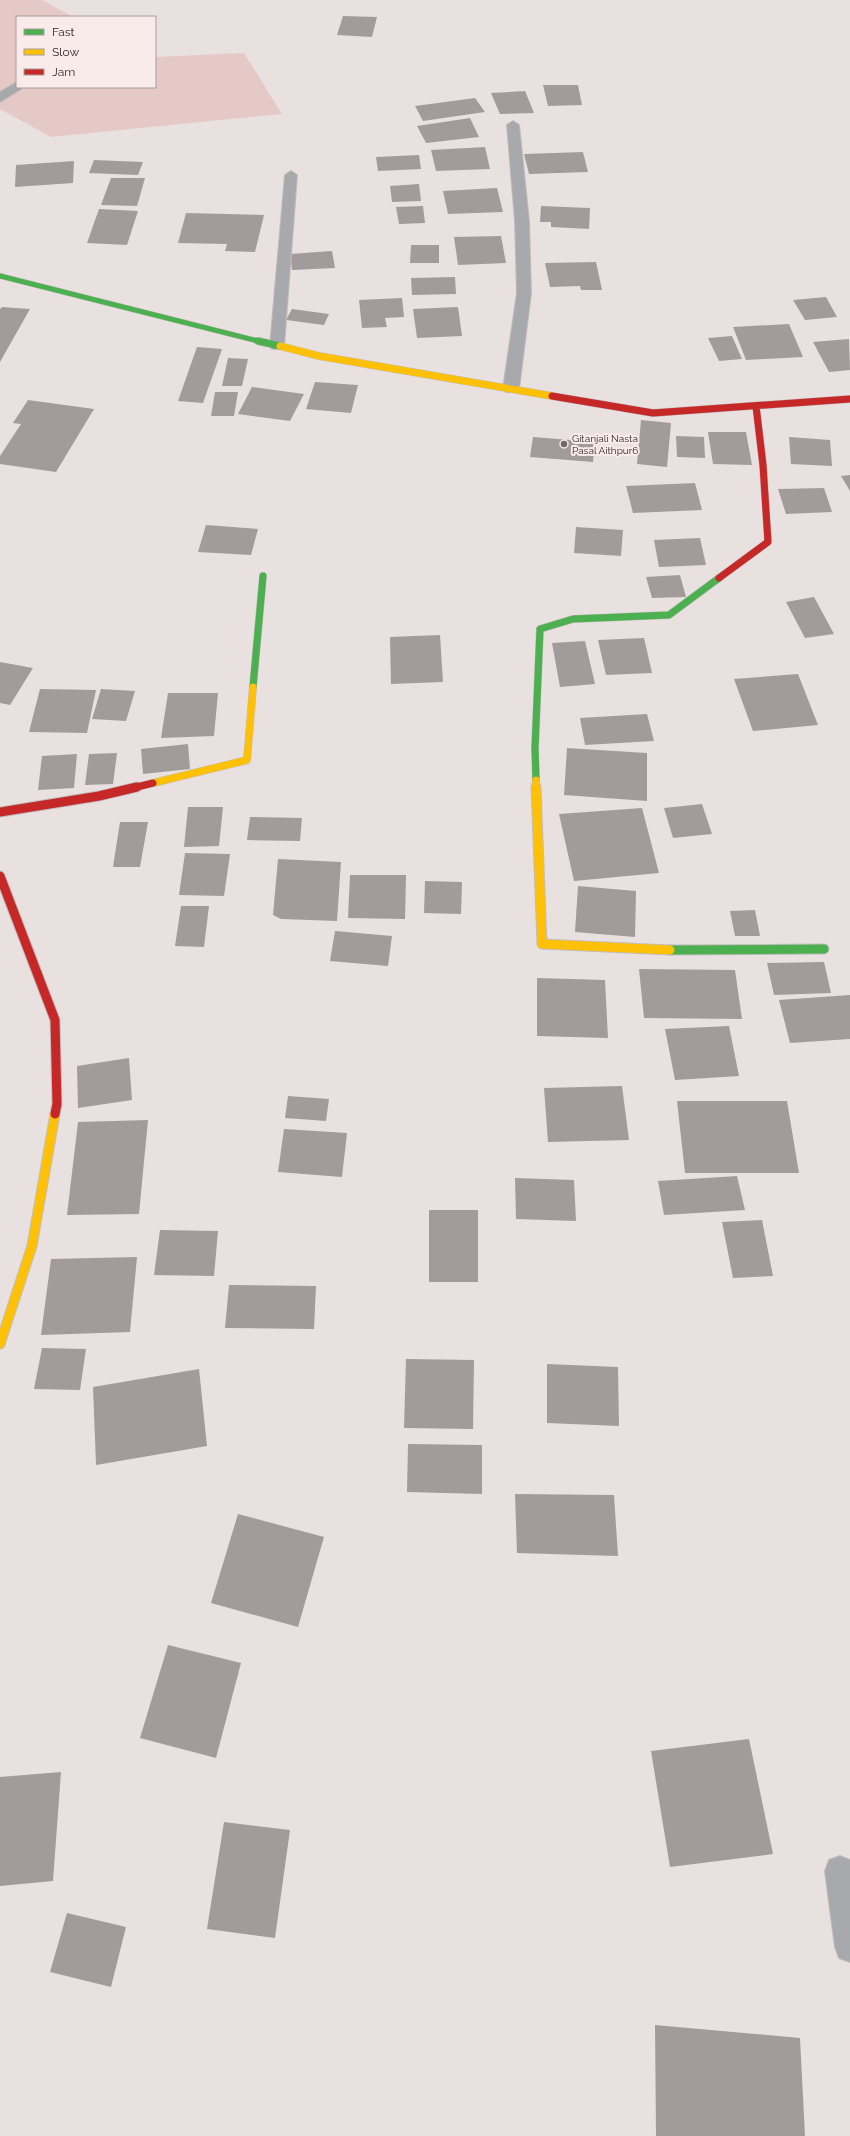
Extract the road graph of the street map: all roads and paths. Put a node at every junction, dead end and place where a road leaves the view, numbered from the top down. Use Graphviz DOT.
graph roads {
  1 [pos="16,87"];
  2 [pos="0,98"];
  3 [pos="513,125"];
  4 [pos="291,175"];
  5 [pos="0,276"];
  6 [pos="277,346"];
  7 [pos="511,389"];
  8 [pos="850,399"];
  9 [pos="756,406"];
  10 [pos="263,576"];
  11 [pos="0,812"];
  12 [pos="0,876"];
  13 [pos="824,949"];
  14 [pos="0,1344"];
  15 [pos="840,1871"];
  16 [pos="850,1947"];
  1 -- 2 [label="street"];
  3 -- 7 [label="street"];
  4 -- 6 [label="street"];
  5 -- 6 [label="street"];
  6 -- 7 [label="street"];
  7 -- 9 [label="street"];
  8 -- 9 [label="street"];
  9 -- 13 [label="street"];
  10 -- 11 [label="street"];
  12 -- 14 [label="street"];
  15 -- 16 [label="street"];
}
